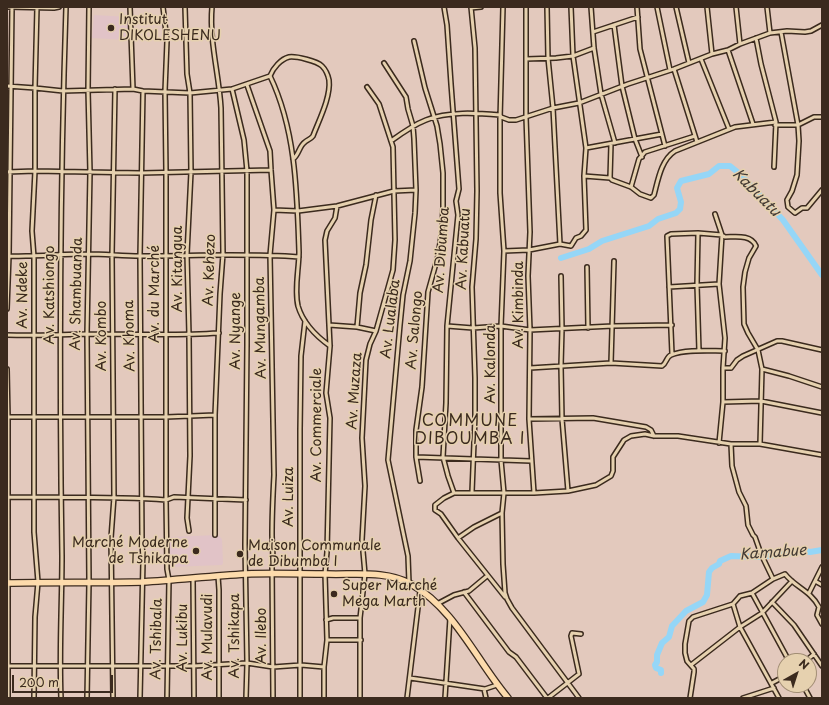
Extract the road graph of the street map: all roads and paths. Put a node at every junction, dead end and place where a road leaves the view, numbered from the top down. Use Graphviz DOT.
graph roads {
  1 [pos="7,7"];
  2 [pos="12,7"];
  3 [pos="37,7"];
  4 [pos="59,7"];
  5 [pos="66,7"];
  6 [pos="89,7"];
  7 [pos="130,7"];
  8 [pos="163,7"];
  9 [pos="185,7"];
  10 [pos="212,7"];
  11 [pos="444,7"];
  12 [pos="471,7"];
  13 [pos="481,7"];
  14 [pos="503,7"];
  15 [pos="526,7"];
  16 [pos="547,7"];
  17 [pos="571,7"];
  18 [pos="591,7"];
  19 [pos="637,7"];
  20 [pos="657,7"];
  21 [pos="676,7"];
  22 [pos="707,7"];
  23 [pos="736,7"];
  24 [pos="767,7"];
  25 [pos="52,8"];
  26 [pos="638,17"];
  27 [pos="614,25"];
  28 [pos="822,25"];
  29 [pos="593,32"];
  30 [pos="781,32"];
  31 [pos="770,33"];
  32 [pos="756,38"];
  33 [pos="414,41"];
  34 [pos="740,44"];
  35 [pos="594,48"];
  36 [pos="728,50"];
  37 [pos="712,54"];
  38 [pos="573,56"];
  39 [pos="548,58"];
  40 [pos="526,59"];
  41 [pos="701,59"];
  42 [pos="384,62"];
  43 [pos="690,63"];
  44 [pos="674,69"];
  45 [pos="670,70"];
  46 [pos="270,76"];
  47 [pos="646,77"];
  48 [pos="247,84"];
  49 [pos="7,86"];
  50 [pos="622,86"];
  51 [pos="11,87"];
  52 [pos="368,87"];
  53 [pos="35,88"];
  54 [pos="115,89"];
  55 [pos="132,89"];
  56 [pos="232,89"];
  57 [pos="88,90"];
  58 [pos="220,90"];
  59 [pos="143,91"];
  60 [pos="165,91"];
  61 [pos="63,92"];
  62 [pos="190,93"];
  63 [pos="601,94"];
  64 [pos="579,103"];
  65 [pos="553,108"];
  66 [pos="453,114"];
  67 [pos="476,114"];
  68 [pos="500,115"];
  69 [pos="526,117"];
  70 [pos="822,117"];
  71 [pos="434,118"];
  72 [pos="754,124"];
  73 [pos="775,124"];
  74 [pos="798,125"];
  75 [pos="413,126"];
  76 [pos="729,129"];
  77 [pos="662,134"];
  78 [pos="695,136"];
  79 [pos="635,139"];
  80 [pos="391,141"];
  81 [pos="697,142"];
  82 [pos="613,144"];
  83 [pos="665,146"];
  84 [pos="586,148"];
  85 [pos="642,157"];
  86 [pos="293,159"];
  87 [pos="774,167"];
  88 [pos="271,170"];
  89 [pos="35,171"];
  90 [pos="221,171"];
  91 [pos="247,171"];
  92 [pos="63,172"];
  93 [pos="90,172"];
  94 [pos="114,172"];
  95 [pos="166,172"];
  96 [pos="191,172"];
  97 [pos="8,173"];
  98 [pos="141,173"];
  99 [pos="584,176"];
  100 [pos="610,178"];
  101 [pos="631,187"];
  102 [pos="416,190"];
  103 [pos="822,190"];
  104 [pos="394,191"];
  105 [pos="376,195"];
  106 [pos="337,206"];
  107 [pos="274,210"];
  108 [pos="298,211"];
  109 [pos="715,214"];
  110 [pos="698,233"];
  111 [pos="722,235"];
  112 [pos="560,244"];
  113 [pos="529,250"];
  114 [pos="504,251"];
  115 [pos="88,254"];
  116 [pos="187,254"];
  117 [pos="223,254"];
  118 [pos="62,255"];
  119 [pos="112,255"];
  120 [pos="165,255"];
  121 [pos="247,255"];
  122 [pos="270,255"];
  123 [pos="8,256"];
  124 [pos="140,256"];
  125 [pos="34,257"];
  126 [pos="299,257"];
  127 [pos="614,261"];
  128 [pos="587,267"];
  129 [pos="561,276"];
  130 [pos="719,284"];
  131 [pos="697,285"];
  132 [pos="669,287"];
  133 [pos="7,309"];
  134 [pos="305,321"];
  135 [pos="329,325"];
  136 [pos="672,325"];
  137 [pos="447,326"];
  138 [pos="501,326"];
  139 [pos="613,326"];
  140 [pos="357,327"];
  141 [pos="473,328"];
  142 [pos="588,328"];
  143 [pos="562,329"];
  144 [pos="530,330"];
  145 [pos="376,331"];
  146 [pos="219,333"];
  147 [pos="87,334"];
  148 [pos="166,334"];
  149 [pos="7,335"];
  150 [pos="61,335"];
  151 [pos="113,335"];
  152 [pos="141,335"];
  153 [pos="189,335"];
  154 [pos="34,336"];
  155 [pos="330,346"];
  156 [pos="758,350"];
  157 [pos="822,350"];
  158 [pos="725,351"];
  159 [pos="698,352"];
  160 [pos="672,354"];
  161 [pos="611,363"];
  162 [pos="561,366"];
  163 [pos="530,368"];
  164 [pos="723,368"];
  165 [pos="7,369"];
  166 [pos="762,369"];
  167 [pos="822,387"];
  168 [pos="761,401"];
  169 [pos="723,402"];
  170 [pos="822,412"];
  171 [pos="215,415"];
  172 [pos="87,416"];
  173 [pos="8,417"];
  174 [pos="33,417"];
  175 [pos="60,417"];
  176 [pos="114,417"];
  177 [pos="142,417"];
  178 [pos="166,417"];
  179 [pos="189,417"];
  180 [pos="529,419"];
  181 [pos="562,419"];
  182 [pos="654,436"];
  183 [pos="719,443"];
  184 [pos="731,444"];
  185 [pos="760,444"];
  186 [pos="822,455"];
  187 [pos="416,457"];
  188 [pos="443,458"];
  189 [pos="472,459"];
  190 [pos="502,460"];
  191 [pos="531,461"];
  192 [pos="420,481"];
  193 [pos="568,491"];
  194 [pos="472,492"];
  195 [pos="454,493"];
  196 [pos="504,493"];
  197 [pos="534,493"];
  198 [pos="88,496"];
  199 [pos="8,497"];
  200 [pos="114,497"];
  201 [pos="34,498"];
  202 [pos="61,498"];
  203 [pos="142,498"];
  204 [pos="187,498"];
  205 [pos="216,498"];
  206 [pos="166,500"];
  207 [pos="246,500"];
  208 [pos="502,513"];
  209 [pos="189,531"];
  210 [pos="215,535"];
  211 [pos="458,538"];
  212 [pos="822,567"];
  213 [pos="300,573"];
  214 [pos="245,574"];
  215 [pos="273,574"];
  216 [pos="325,574"];
  217 [pos="365,574"];
  218 [pos="218,576"];
  219 [pos="488,576"];
  220 [pos="193,579"];
  221 [pos="773,579"];
  222 [pos="169,580"];
  223 [pos="815,581"];
  224 [pos="38,582"];
  225 [pos="89,582"];
  226 [pos="112,582"];
  227 [pos="142,582"];
  228 [pos="792,582"];
  229 [pos="8,583"];
  230 [pos="62,583"];
  231 [pos="409,583"];
  232 [pos="822,585"];
  233 [pos="420,590"];
  234 [pos="464,592"];
  235 [pos="752,593"];
  236 [pos="809,593"];
  237 [pos="507,599"];
  238 [pos="772,602"];
  239 [pos="437,604"];
  240 [pos="733,604"];
  241 [pos="762,613"];
  242 [pos="360,618"];
  243 [pos="450,618"];
  244 [pos="326,620"];
  245 [pos="822,624"];
  246 [pos="740,627"];
  247 [pos="581,634"];
  248 [pos="327,640"];
  249 [pos="361,640"];
  250 [pos="784,653"];
  251 [pos="813,653"];
  252 [pos="247,663"];
  253 [pos="219,664"];
  254 [pos="87,665"];
  255 [pos="300,665"];
  256 [pos="690,665"];
  257 [pos="8,666"];
  258 [pos="34,666"];
  259 [pos="60,666"];
  260 [pos="113,666"];
  261 [pos="141,666"];
  262 [pos="168,666"];
  263 [pos="194,666"];
  264 [pos="273,667"];
  265 [pos="324,667"];
  266 [pos="410,678"];
  267 [pos="777,680"];
  268 [pos="446,682"];
  269 [pos="568,682"];
  270 [pos="772,683"];
  271 [pos="497,685"];
  272 [pos="774,688"];
  273 [pos="484,689"];
  274 [pos="8,698"];
  275 [pos="34,698"];
  276 [pos="61,698"];
  277 [pos="87,698"];
  278 [pos="113,698"];
  279 [pos="140,698"];
  280 [pos="167,698"];
  281 [pos="194,698"];
  282 [pos="219,698"];
  283 [pos="246,698"];
  284 [pos="273,698"];
  285 [pos="300,698"];
  286 [pos="324,698"];
  287 [pos="360,698"];
  288 [pos="407,698"];
  289 [pos="445,698"];
  290 [pos="486,698"];
  291 [pos="508,698"];
  292 [pos="548,698"];
  293 [pos="579,698"];
  294 [pos="690,698"];
  295 [pos="743,698"];
  296 [pos="779,698"];
  1 -- 2 [label="street"];
  2 -- 3 [label="street"];
  2 -- 51 [label="street"];
  3 -- 25 [label="street"];
  3 -- 53 [label="street, Av. Ndeke"];
  4 -- 25 [label="street"];
  5 -- 61 [label="street, Av. Katshiongo"];
  6 -- 57 [label="street, Av. Shambuanda"];
  7 -- 55 [label="street"];
  8 -- 60 [label="street, Av. du Marché"];
  9 -- 62 [label="street, Av. Kitangua"];
  10 -- 58 [label="street, Av. Kehezo"];
  11 -- 66 [label="street, Av. Dibumba"];
  12 -- 13 [label="street"];
  12 -- 67 [label="street, Av. Kabuatu"];
  14 -- 68 [label="street, Av. Kalonda"];
  15 -- 40 [label="street, Av. Kimbinda"];
  16 -- 39 [label="street"];
  17 -- 38 [label="street"];
  18 -- 29 [label="street"];
  19 -- 26 [label="street"];
  20 -- 45 [label="street"];
  21 -- 43 [label="street"];
  22 -- 37 [label="street"];
  23 -- 34 [label="street"];
  24 -- 31 [label="street"];
  26 -- 27 [label="street"];
  26 -- 47 [label="street"];
  27 -- 29 [label="street"];
  27 -- 50 [label="street"];
  28 -- 30 [label="street"];
  29 -- 35 [label="street"];
  30 -- 31 [label="street"];
  30 -- 74 [label="street"];
  31 -- 32 [label="street"];
  32 -- 34 [label="street"];
  32 -- 73 [label="street"];
  33 -- 71 [label="street, Av. Salongo"];
  34 -- 36 [label="street"];
  35 -- 38 [label="street"];
  35 -- 63 [label="street"];
  36 -- 37 [label="street"];
  36 -- 72 [label="street"];
  37 -- 41 [label="street"];
  38 -- 39 [label="street"];
  38 -- 64 [label="street"];
  39 -- 40 [label="street"];
  39 -- 65 [label="street"];
  40 -- 69 [label="street, Av. Kimbinda"];
  41 -- 43 [label="street"];
  41 -- 76 [label="street"];
  42 -- 75 [label="street, Av. Lualaba"];
  43 -- 44 [label="street"];
  44 -- 45 [label="street"];
  44 -- 78 [label="street"];
  45 -- 47 [label="street"];
  46 -- 48 [label="street"];
  46 -- 86 [label="street"];
  46 -- 86 [label="street"];
  47 -- 50 [label="street"];
  47 -- 77 [label="street"];
  48 -- 56 [label="street"];
  48 -- 88 [label="street, Av. Mungamba"];
  49 -- 51 [label="street"];
  50 -- 63 [label="street"];
  50 -- 79 [label="street"];
  51 -- 53 [label="street"];
  51 -- 97 [label="street"];
  52 -- 80 [label="street, Av. Muzaza"];
  53 -- 61 [label="street"];
  53 -- 89 [label="street, Av. Ndeke"];
  54 -- 55 [label="street"];
  54 -- 57 [label="street"];
  54 -- 94 [label="street, Av. Kombo"];
  55 -- 59 [label="street"];
  56 -- 58 [label="street"];
  56 -- 91 [label="street, Av. Nyange"];
  57 -- 61 [label="street"];
  57 -- 93 [label="street, Av. Shambuanda"];
  58 -- 62 [label="street"];
  58 -- 90 [label="street, Av. Kehezo"];
  59 -- 60 [label="street"];
  59 -- 98 [label="street, Av. Khoma"];
  60 -- 62 [label="street"];
  60 -- 95 [label="street, Av. du Marché"];
  61 -- 92 [label="street, Av. Katshiongo"];
  62 -- 96 [label="street, Av. Kitangua"];
  63 -- 64 [label="street"];
  63 -- 82 [label="street"];
  64 -- 65 [label="street"];
  64 -- 84 [label="street"];
  65 -- 69 [label="street"];
  65 -- 112 [label="street"];
  66 -- 67 [label="street"];
  66 -- 71 [label="street"];
  66 -- 137 [label="street, Av. Dibumba"];
  67 -- 68 [label="street"];
  67 -- 141 [label="street, Av. Kabuatu"];
  68 -- 69 [label="street"];
  68 -- 114 [label="street, Av. Kalonda"];
  69 -- 113 [label="street, Av. Kimbinda"];
  70 -- 74 [label="street"];
  71 -- 75 [label="street"];
  71 -- 187 [label="street, Av. Salongo"];
  72 -- 73 [label="street"];
  72 -- 76 [label="street"];
  73 -- 74 [label="street"];
  73 -- 87 [label="street"];
  74 -- 103 [label="street"];
  75 -- 80 [label="street"];
  75 -- 102 [label="street, Av. Lualaba"];
  76 -- 81 [label="street"];
  77 -- 79 [label="street"];
  77 -- 83 [label="street"];
  78 -- 81 [label="street"];
  78 -- 83 [label="street"];
  79 -- 82 [label="street"];
  79 -- 85 [label="street"];
  80 -- 104 [label="street, Av. Muzaza"];
  81 -- 101 [label="street"];
  82 -- 84 [label="street"];
  82 -- 100 [label="street"];
  83 -- 85 [label="street"];
  84 -- 99 [label="street"];
  85 -- 101 [label="street"];
  86 -- 108 [label="street"];
  88 -- 91 [label="street"];
  88 -- 107 [label="street, Av. Mungamba"];
  89 -- 92 [label="street"];
  89 -- 97 [label="street"];
  89 -- 125 [label="street, Av. Ndeke"];
  90 -- 91 [label="street"];
  90 -- 96 [label="street"];
  90 -- 117 [label="street, Av. Kehezo"];
  91 -- 121 [label="street, Av. Nyange"];
  92 -- 93 [label="street"];
  92 -- 118 [label="street, Av. Katshiongo"];
  93 -- 94 [label="street"];
  93 -- 115 [label="street, Av. Shambuanda"];
  94 -- 98 [label="street"];
  94 -- 119 [label="street, Av. Kombo"];
  95 -- 96 [label="street"];
  95 -- 98 [label="street"];
  95 -- 120 [label="street, Av. du Marché"];
  96 -- 116 [label="street, Av. Kitangua"];
  97 -- 123 [label="street"];
  98 -- 124 [label="street, Av. Khoma"];
  99 -- 100 [label="street"];
  99 -- 112 [label="street"];
  100 -- 101 [label="street"];
  102 -- 104 [label="street"];
  102 -- 231 [label="street, Av. Lualaba"];
  104 -- 105 [label="street"];
  104 -- 145 [label="street, Av. Muzaza"];
  105 -- 106 [label="street"];
  105 -- 140 [label="street"];
  106 -- 108 [label="street"];
  106 -- 135 [label="street, Av. Commerciale"];
  107 -- 108 [label="street"];
  107 -- 122 [label="street, Av. Mungamba"];
  108 -- 126 [label="street"];
  109 -- 111 [label="street"];
  110 -- 111 [label="street"];
  110 -- 131 [label="street"];
  110 -- 132 [label="street"];
  111 -- 130 [label="street"];
  111 -- 156 [label="street"];
  112 -- 113 [label="street"];
  113 -- 114 [label="street"];
  113 -- 144 [label="street, Av. Kimbinda"];
  114 -- 138 [label="street, Av. Kalonda"];
  115 -- 118 [label="street"];
  115 -- 119 [label="street"];
  115 -- 147 [label="street, Av. Shambuanda"];
  116 -- 117 [label="street"];
  116 -- 120 [label="street"];
  116 -- 153 [label="street, Av. Kitangua"];
  117 -- 121 [label="street"];
  117 -- 146 [label="street, Av. Kehezo"];
  118 -- 125 [label="street"];
  118 -- 150 [label="street, Av. Katshiongo"];
  119 -- 124 [label="street"];
  119 -- 151 [label="street, Av. Kombo"];
  120 -- 124 [label="street"];
  120 -- 148 [label="street, Av. du Marché"];
  121 -- 122 [label="street"];
  121 -- 207 [label="street, Av. Nyange"];
  122 -- 126 [label="street"];
  122 -- 215 [label="street, Av. Mungamba"];
  123 -- 125 [label="street"];
  123 -- 133 [label="street"];
  124 -- 152 [label="street, Av. Khoma"];
  125 -- 154 [label="street, Av. Ndeke"];
  126 -- 134 [label="street"];
  127 -- 139 [label="street"];
  128 -- 142 [label="street"];
  129 -- 143 [label="street"];
  130 -- 131 [label="street"];
  130 -- 158 [label="street"];
  131 -- 132 [label="street"];
  131 -- 159 [label="street"];
  132 -- 136 [label="street"];
  134 -- 155 [label="street"];
  134 -- 213 [label="street, Av. Luiza"];
  135 -- 140 [label="street"];
  135 -- 155 [label="street, Av. Commerciale"];
  136 -- 139 [label="street"];
  136 -- 160 [label="street"];
  137 -- 141 [label="street"];
  137 -- 188 [label="street, Av. Dibumba"];
  138 -- 141 [label="street"];
  138 -- 144 [label="street"];
  138 -- 190 [label="street, Av. Kalonda"];
  139 -- 142 [label="street"];
  139 -- 161 [label="street"];
  140 -- 145 [label="street"];
  141 -- 189 [label="street, Av. Kabuatu"];
  142 -- 143 [label="street"];
  143 -- 144 [label="street"];
  143 -- 162 [label="street"];
  144 -- 163 [label="street, Av. Kimbinda"];
  145 -- 217 [label="street, Av. Muzaza"];
  146 -- 153 [label="street"];
  146 -- 171 [label="street, Av. Kehezo"];
  147 -- 150 [label="street"];
  147 -- 151 [label="street"];
  147 -- 172 [label="street, Av. Shambuanda"];
  148 -- 152 [label="street"];
  148 -- 153 [label="street"];
  148 -- 178 [label="street, Av. du Marché"];
  149 -- 154 [label="street"];
  150 -- 154 [label="street"];
  150 -- 175 [label="street, Av. Katshiongo"];
  151 -- 152 [label="street"];
  151 -- 176 [label="street, Av. Kombo"];
  152 -- 177 [label="street, Av. Khoma"];
  153 -- 179 [label="street, Av. Kitangua"];
  154 -- 174 [label="street, Av. Ndeke"];
  155 -- 216 [label="street, Av. Commerciale"];
  156 -- 157 [label="street"];
  156 -- 164 [label="street"];
  156 -- 166 [label="street"];
  158 -- 159 [label="street"];
  158 -- 164 [label="street"];
  159 -- 160 [label="street"];
  160 -- 161 [label="street"];
  161 -- 162 [label="street"];
  162 -- 163 [label="street"];
  162 -- 181 [label="street"];
  163 -- 180 [label="street, Av. Kimbinda"];
  164 -- 169 [label="street"];
  165 -- 173 [label="street"];
  166 -- 167 [label="street"];
  166 -- 168 [label="street"];
  168 -- 169 [label="street"];
  168 -- 170 [label="street"];
  168 -- 185 [label="street"];
  169 -- 183 [label="street"];
  171 -- 179 [label="street"];
  171 -- 205 [label="street, Av. Kehezo"];
  172 -- 175 [label="street"];
  172 -- 176 [label="street"];
  172 -- 198 [label="street, Av. Shambuanda"];
  173 -- 174 [label="street"];
  173 -- 199 [label="street"];
  174 -- 175 [label="street"];
  174 -- 201 [label="street, Av. Ndeke"];
  175 -- 202 [label="street, Av. Katshiongo"];
  176 -- 177 [label="street"];
  176 -- 200 [label="street, Av. Kombo"];
  177 -- 178 [label="street"];
  177 -- 203 [label="street, Av. Khoma"];
  178 -- 179 [label="street"];
  178 -- 206 [label="street, Av. du Marché"];
  179 -- 204 [label="street, Av. Kitangua"];
  180 -- 181 [label="street"];
  180 -- 191 [label="street, Av. Kimbinda"];
  181 -- 182 [label="street"];
  181 -- 193 [label="street"];
  182 -- 183 [label="street"];
  182 -- 193 [label="street"];
  183 -- 184 [label="street"];
  184 -- 185 [label="street"];
  184 -- 221 [label="street"];
  185 -- 186 [label="street"];
  187 -- 188 [label="street"];
  187 -- 192 [label="street, Av. Salongo"];
  188 -- 189 [label="street"];
  188 -- 195 [label="street, Av. Dibumba"];
  189 -- 190 [label="street"];
  189 -- 194 [label="street, Av. Kabuatu"];
  190 -- 191 [label="street"];
  190 -- 196 [label="street, Av. Kalonda"];
  191 -- 197 [label="street, Av. Kimbinda"];
  193 -- 197 [label="street"];
  194 -- 195 [label="street"];
  194 -- 196 [label="street"];
  195 -- 211 [label="street"];
  196 -- 197 [label="street"];
  196 -- 208 [label="street, Av. Kalonda"];
  198 -- 200 [label="street"];
  198 -- 202 [label="street"];
  198 -- 225 [label="street, Av. Shambuanda"];
  199 -- 201 [label="street"];
  199 -- 229 [label="street"];
  200 -- 203 [label="street"];
  200 -- 226 [label="street, Av. Kombo"];
  201 -- 202 [label="street"];
  201 -- 224 [label="street, Av. Ndeke"];
  202 -- 230 [label="street, Av. Katshiongo"];
  203 -- 206 [label="street"];
  203 -- 227 [label="street, Av. Khoma"];
  204 -- 205 [label="street"];
  204 -- 206 [label="street"];
  204 -- 209 [label="street, Av. Kitangua"];
  205 -- 207 [label="street"];
  205 -- 210 [label="street, Av. Kehezo"];
  206 -- 222 [label="street, Av. du Marché"];
  207 -- 214 [label="street, Av. Nyange"];
  208 -- 211 [label="street"];
  208 -- 237 [label="street, Av. Kalonda"];
  211 -- 219 [label="street"];
  212 -- 223 [label="street"];
  213 -- 215 [label="highway"];
  213 -- 216 [label="highway"];
  213 -- 255 [label="street, Av. Luiza"];
  214 -- 215 [label="highway"];
  214 -- 218 [label="highway"];
  214 -- 252 [label="street, Av. Tshikapa"];
  215 -- 264 [label="street, Av. Ilebo"];
  216 -- 217 [label="highway"];
  216 -- 244 [label="street, Av. Commerciale"];
  217 -- 231 [label="highway"];
  217 -- 242 [label="street, Av. Muzaza"];
  218 -- 220 [label="highway"];
  218 -- 253 [label="street, Av. Mulavudi"];
  219 -- 234 [label="street"];
  219 -- 237 [label="street"];
  220 -- 222 [label="highway"];
  220 -- 263 [label="street, Av. Lukibu"];
  221 -- 228 [label="street"];
  221 -- 235 [label="street"];
  222 -- 227 [label="highway"];
  222 -- 262 [label="street, Av. Tshibala"];
  223 -- 232 [label="street"];
  223 -- 236 [label="street"];
  224 -- 229 [label="highway"];
  224 -- 230 [label="highway"];
  224 -- 258 [label="street, Av. Ndeke"];
  225 -- 226 [label="highway"];
  225 -- 230 [label="highway"];
  225 -- 254 [label="street, Av. Shambuanda"];
  226 -- 227 [label="highway"];
  226 -- 260 [label="street, Av. Kombo"];
  227 -- 261 [label="street, Av. Khoma"];
  228 -- 236 [label="street"];
  228 -- 238 [label="street"];
  229 -- 257 [label="street"];
  230 -- 259 [label="street, Av. Katshiongo"];
  231 -- 233 [label="highway"];
  233 -- 239 [label="highway"];
  233 -- 266 [label="street"];
  234 -- 239 [label="street"];
  234 -- 292 [label="street"];
  235 -- 240 [label="street"];
  235 -- 241 [label="street"];
  236 -- 245 [label="street"];
  237 -- 269 [label="street, Av. Kalonda"];
  238 -- 241 [label="street"];
  238 -- 251 [label="street"];
  239 -- 243 [label="highway"];
  240 -- 246 [label="street"];
  240 -- 256 [label="street"];
  241 -- 246 [label="street"];
  241 -- 250 [label="street"];
  242 -- 244 [label="street"];
  242 -- 249 [label="street, Av. Muzaza"];
  243 -- 268 [label="street"];
  243 -- 271 [label="highway"];
  244 -- 248 [label="street, Av. Commerciale"];
  246 -- 256 [label="street"];
  246 -- 270 [label="street"];
  247 -- 269 [label="street"];
  248 -- 249 [label="street"];
  248 -- 265 [label="street, Av. Commerciale"];
  249 -- 287 [label="street, Av. Muzaza"];
  252 -- 253 [label="street"];
  252 -- 264 [label="street"];
  252 -- 283 [label="street, Av. Tshikapa"];
  253 -- 263 [label="street"];
  253 -- 282 [label="street, Av. Mulavudi"];
  254 -- 259 [label="street"];
  254 -- 260 [label="street"];
  254 -- 277 [label="street, Av. Shambuanda"];
  255 -- 264 [label="street"];
  255 -- 265 [label="street"];
  255 -- 285 [label="street, Av. Luiza"];
  256 -- 294 [label="street"];
  257 -- 258 [label="street"];
  257 -- 274 [label="street"];
  258 -- 259 [label="street"];
  258 -- 275 [label="street, Av. Ndeke"];
  259 -- 276 [label="street, Av. Katshiongo"];
  260 -- 261 [label="street"];
  260 -- 278 [label="street, Av. Kombo"];
  261 -- 262 [label="street"];
  261 -- 279 [label="street, Av. Khoma"];
  262 -- 263 [label="street"];
  262 -- 280 [label="street, Av. Tshibala"];
  263 -- 281 [label="street, Av. Lukibu"];
  264 -- 284 [label="street, Av. Ilebo"];
  265 -- 286 [label="street, Av. Commerciale"];
  266 -- 268 [label="street"];
  266 -- 288 [label="street"];
  267 -- 270 [label="street"];
  268 -- 273 [label="street"];
  268 -- 289 [label="street"];
  269 -- 292 [label="street"];
  269 -- 293 [label="street, Av. Kalonda"];
  270 -- 272 [label="street"];
  271 -- 273 [label="street"];
  271 -- 291 [label="highway"];
  272 -- 295 [label="street"];
  272 -- 296 [label="street"];
  273 -- 290 [label="street"];
}
